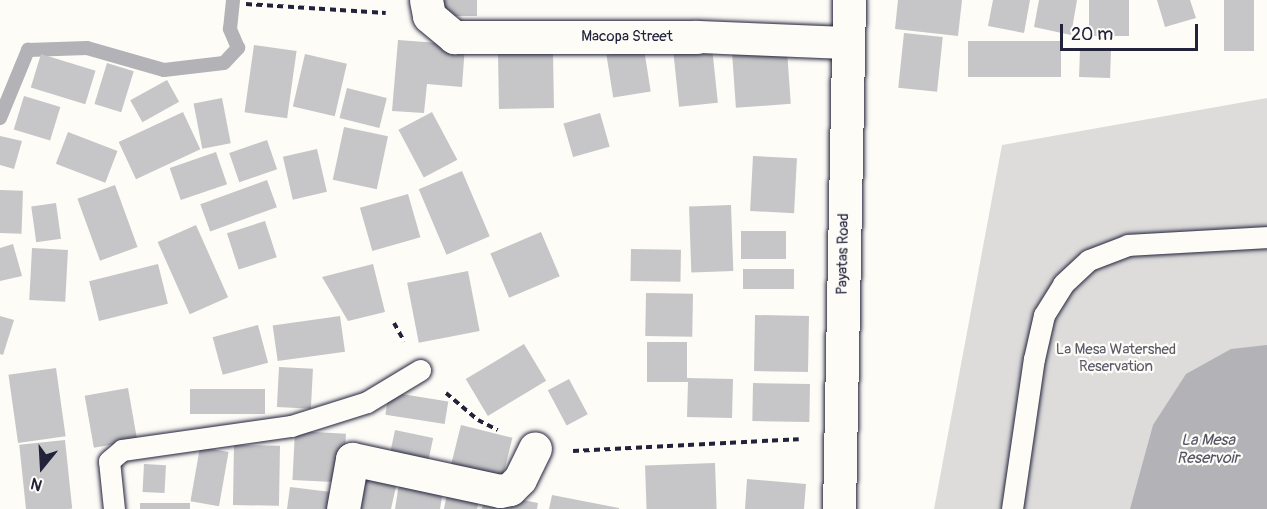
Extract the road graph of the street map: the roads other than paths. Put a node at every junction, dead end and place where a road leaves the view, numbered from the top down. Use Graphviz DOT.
graph roads {
  1 [pos="849,0"];
  2 [pos="427,8"];
  3 [pos="697,37"];
  4 [pos="848,43"];
  5 [pos="1267,237"];
  6 [pos="420,370"];
  7 [pos="535,448"];
  8 [pos="114,509"];
  9 [pos="343,509"];
  10 [pos="839,509"];
  11 [pos="1012,509"];
  1 -- 4 [label="street, Payatas Road"];
  2 -- 3 [label="street, Macopa Street"];
  3 -- 4 [label="street, Macopa Street"];
  4 -- 10 [label="street, Payatas Road"];
  5 -- 11 [label="lane"];
  6 -- 8 [label="lane"];
  7 -- 9 [label="street"];
}
